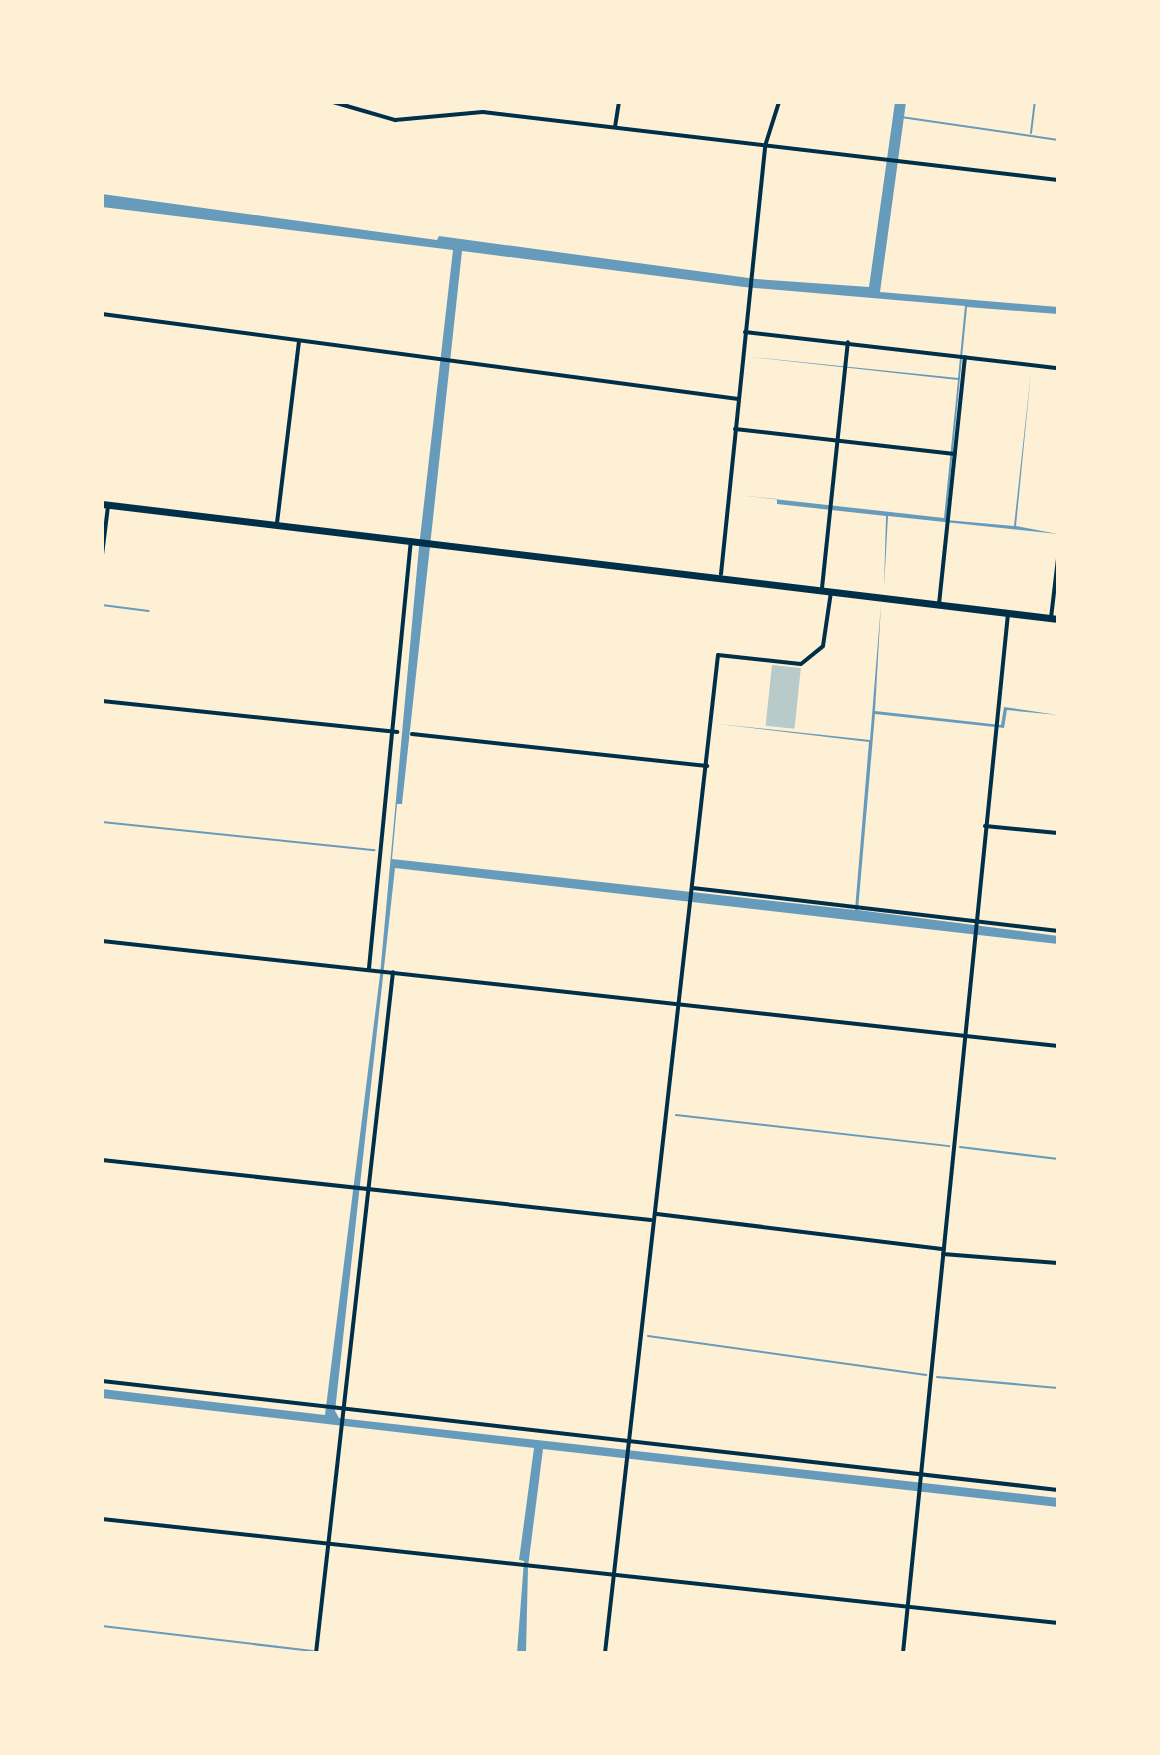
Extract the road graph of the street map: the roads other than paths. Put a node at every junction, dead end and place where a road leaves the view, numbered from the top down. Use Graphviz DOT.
graph roads {
  1 [pos="333,102"];
  2 [pos="619,102"];
  3 [pos="779,102"];
  4 [pos="355,104"];
  5 [pos="615,128"];
  6 [pos="765,146"];
  7 [pos="1058,180"];
  8 [pos="102,314"];
  9 [pos="745,332"];
  10 [pos="299,341"];
  11 [pos="848,342"];
  12 [pos="965,357"];
  13 [pos="1058,368"];
  14 [pos="738,399"];
  15 [pos="735,429"];
  16 [pos="836,441"];
  17 [pos="955,454"];
  18 [pos="105,504"];
  19 [pos="277,523"];
  20 [pos="414,539"];
  21 [pos="102,555"];
  22 [pos="1058,558"];
  23 [pos="721,574"];
  24 [pos="827,589"];
  25 [pos="939,604"];
  26 [pos="1008,613"];
  27 [pos="1055,619"];
  28 [pos="102,701"];
  29 [pos="395,732"];
  30 [pos="412,734"];
  31 [pos="707,766"];
  32 [pos="985,826"];
  33 [pos="1058,833"];
  34 [pos="693,888"];
  35 [pos="976,923"];
  36 [pos="1058,931"];
  37 [pos="102,941"];
  38 [pos="369,968"];
  39 [pos="393,972"];
  40 [pos="680,1002"];
  41 [pos="965,1036"];
  42 [pos="1058,1046"];
  43 [pos="102,1160"];
  44 [pos="368,1189"];
  45 [pos="657,1214"];
  46 [pos="651,1220"];
  47 [pos="944,1251"];
  48 [pos="1058,1263"];
  49 [pos="102,1381"];
  50 [pos="341,1409"];
  51 [pos="628,1442"];
  52 [pos="921,1476"];
  53 [pos="1058,1490"];
  54 [pos="102,1519"];
  55 [pos="328,1544"];
  56 [pos="614,1573"];
  57 [pos="908,1607"];
  58 [pos="1058,1623"];
  59 [pos="316,1653"];
  60 [pos="605,1653"];
  61 [pos="903,1653"];
  1 -- 4 [label="street"];
  2 -- 5 [label="street"];
  3 -- 6 [label="street"];
  4 -- 5 [label="street"];
  5 -- 6 [label="street"];
  6 -- 7 [label="street"];
  6 -- 9 [label="street"];
  8 -- 10 [label="street"];
  9 -- 11 [label="street"];
  9 -- 14 [label="street"];
  10 -- 14 [label="street"];
  10 -- 19 [label="street"];
  11 -- 12 [label="street"];
  11 -- 16 [label="street"];
  12 -- 13 [label="street"];
  12 -- 17 [label="street"];
  14 -- 15 [label="street"];
  15 -- 16 [label="street"];
  15 -- 23 [label="street"];
  16 -- 17 [label="street"];
  16 -- 24 [label="street"];
  17 -- 25 [label="street"];
  18 -- 19 [label="main road"];
  18 -- 21 [label="street"];
  19 -- 20 [label="main road"];
  20 -- 23 [label="main road"];
  20 -- 29 [label="street"];
  22 -- 27 [label="street"];
  23 -- 24 [label="main road"];
  24 -- 25 [label="main road"];
  24 -- 31 [label="street"];
  25 -- 26 [label="main road"];
  26 -- 27 [label="main road"];
  26 -- 32 [label="street"];
  28 -- 29 [label="street"];
  29 -- 38 [label="street"];
  30 -- 31 [label="street"];
  31 -- 34 [label="street"];
  32 -- 33 [label="street"];
  32 -- 35 [label="street"];
  34 -- 35 [label="street"];
  34 -- 40 [label="street"];
  35 -- 36 [label="street"];
  35 -- 41 [label="street"];
  37 -- 38 [label="street"];
  38 -- 39 [label="street"];
  39 -- 40 [label="street"];
  39 -- 44 [label="street"];
  40 -- 41 [label="street"];
  40 -- 45 [label="street"];
  41 -- 42 [label="street"];
  41 -- 47 [label="street"];
  43 -- 44 [label="street"];
  44 -- 46 [label="street"];
  44 -- 50 [label="street"];
  45 -- 46 [label="street"];
  45 -- 47 [label="street"];
  46 -- 51 [label="street"];
  47 -- 48 [label="street"];
  47 -- 52 [label="street"];
  49 -- 50 [label="street"];
  50 -- 51 [label="street"];
  50 -- 55 [label="street"];
  51 -- 52 [label="street"];
  51 -- 56 [label="street"];
  52 -- 53 [label="street"];
  52 -- 57 [label="street"];
  54 -- 55 [label="street"];
  55 -- 56 [label="street"];
  55 -- 59 [label="street"];
  56 -- 57 [label="street"];
  56 -- 60 [label="street"];
  57 -- 58 [label="street"];
  57 -- 61 [label="street"];
}
